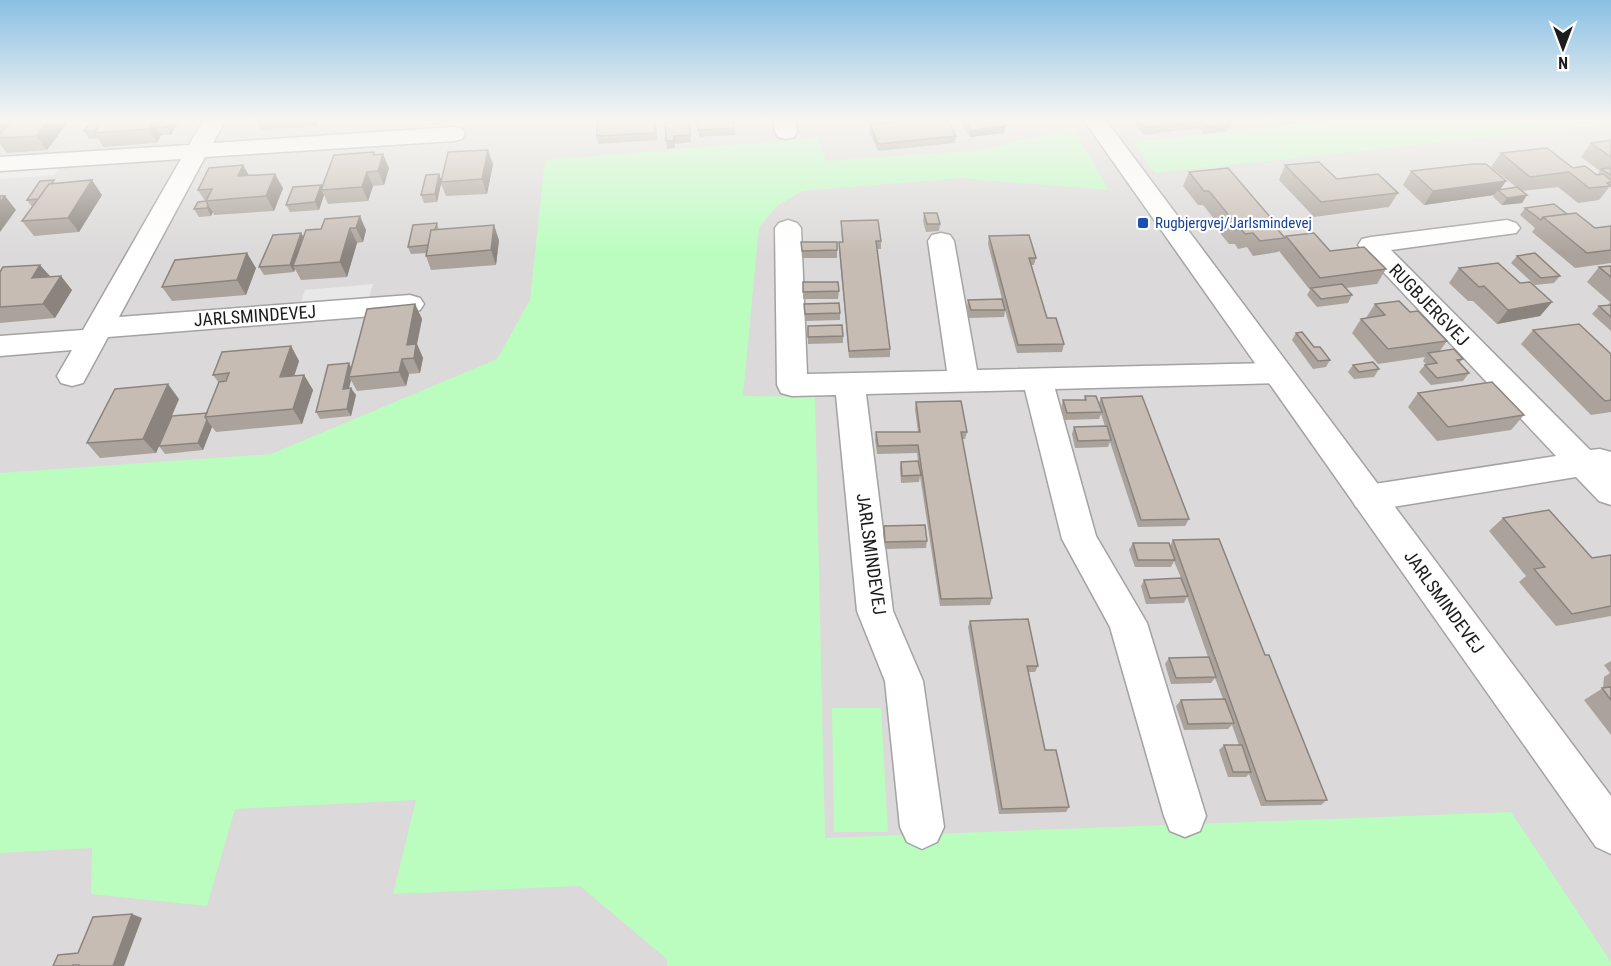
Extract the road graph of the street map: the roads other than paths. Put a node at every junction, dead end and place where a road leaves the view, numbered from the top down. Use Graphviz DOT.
graph roads {
  1 [pos="189,164"];
  2 [pos="1126,164"];
  3 [pos="788,228"];
  4 [pos="1507,228"];
  5 [pos="941,242"];
  6 [pos="410,304"];
  7 [pos="96,333"];
  8 [pos="0,346"];
  9 [pos="1277,373"];
  10 [pos="72,376"];
  11 [pos="1037,379"];
  12 [pos="964,381"];
  13 [pos="850,384"];
  14 [pos="1598,462"];
  15 [pos="1611,492"];
  16 [pos="1368,498"];
  17 [pos="1185,816"];
  18 [pos="922,827"];
  19 [pos="1611,832"];
  1 -- 7 [label="street"];
  2 -- 9 [label="street, JARLSMINDEVEJ"];
  3 -- 13 [label="street"];
  4 -- 14 [label="street, RUGBJERGVEJ"];
  5 -- 12 [label="street"];
  6 -- 7 [label="street, JARLSMINDEVEJ"];
  7 -- 8 [label="street, JARLSMINDEVEJ"];
  7 -- 10 [label="street"];
  9 -- 11 [label="street"];
  9 -- 16 [label="street, JARLSMINDEVEJ"];
  11 -- 12 [label="street"];
  11 -- 17 [label="street"];
  12 -- 13 [label="street"];
  13 -- 18 [label="street, JARLSMINDEVEJ"];
  14 -- 15 [label="street, RUGBJERGVEJ"];
  14 -- 16 [label="street"];
  16 -- 19 [label="street, JARLSMINDEVEJ"];
}
